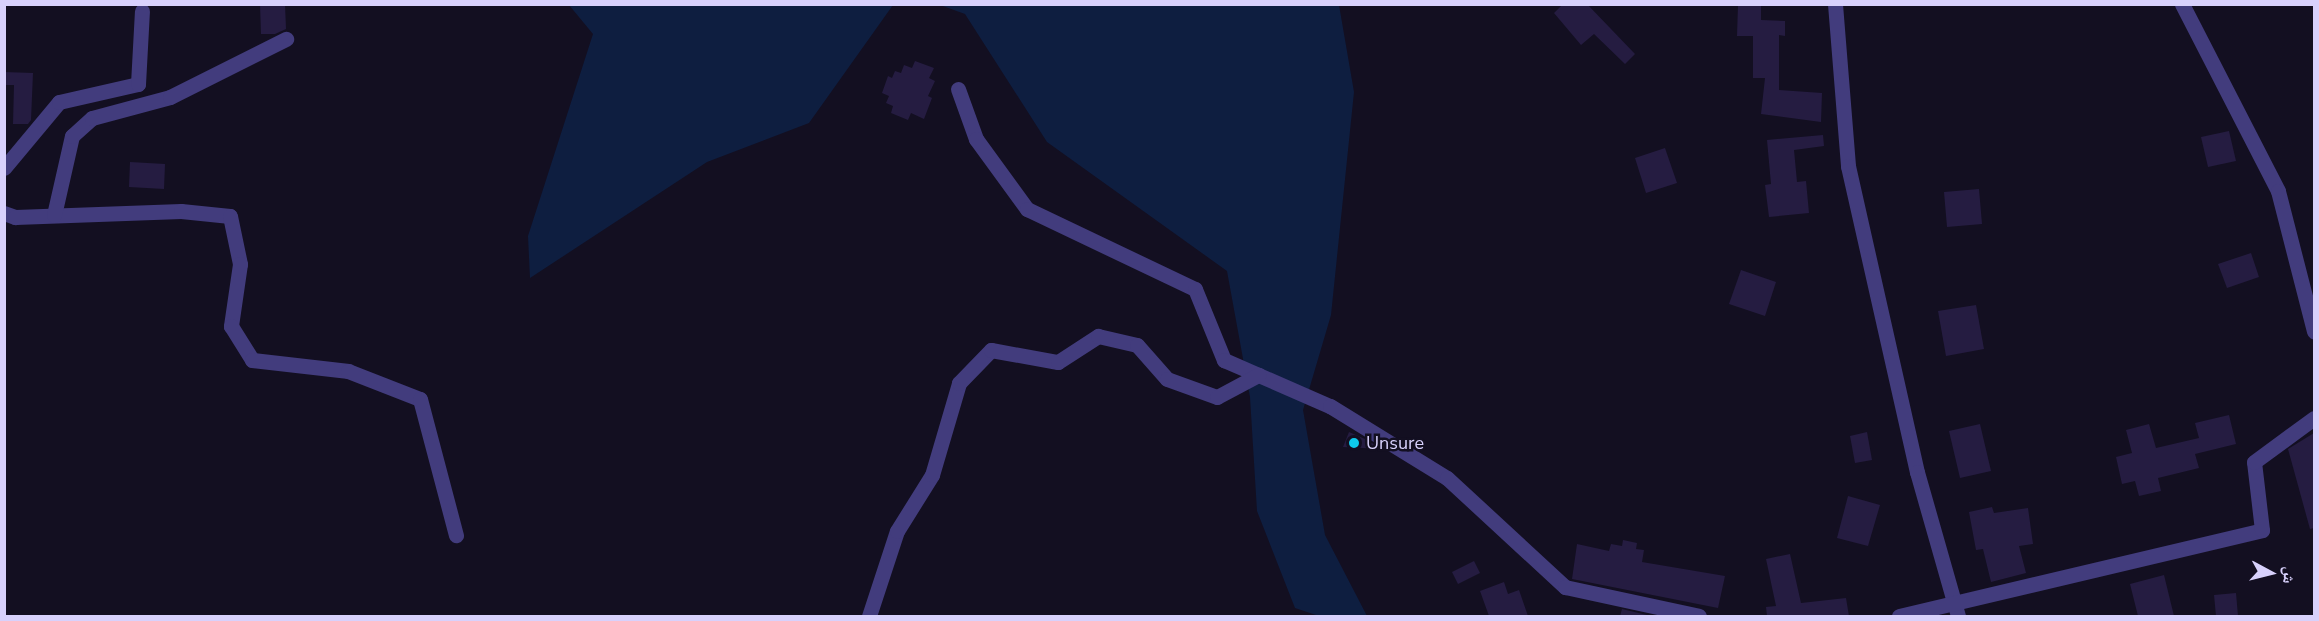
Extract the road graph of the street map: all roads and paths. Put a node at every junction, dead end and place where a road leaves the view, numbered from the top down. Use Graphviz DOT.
graph roads {
  1 [pos="1835,4"];
  2 [pos="2187,7"];
  3 [pos="142,11"];
  4 [pos="286,39"];
  5 [pos="957,89"];
  6 [pos="4,168"];
  7 [pos="4,213"];
  8 [pos="54,215"];
  9 [pos="2314,331"];
  10 [pos="1258,375"];
  11 [pos="2314,418"];
  12 [pos="456,535"];
  13 [pos="1955,610"];
  14 [pos="869,616"];
  15 [pos="1699,616"];
  16 [pos="1899,616"];
  1 -- 13 [label="street"];
  2 -- 9 [label="street"];
  3 -- 6 [label="street"];
  4 -- 8 [label="street"];
  5 -- 10 [label="street"];
  7 -- 8 [label="street"];
  8 -- 12 [label="street"];
  10 -- 14 [label="street"];
  10 -- 15 [label="street"];
  11 -- 13 [label="street"];
  13 -- 16 [label="street"];
}
